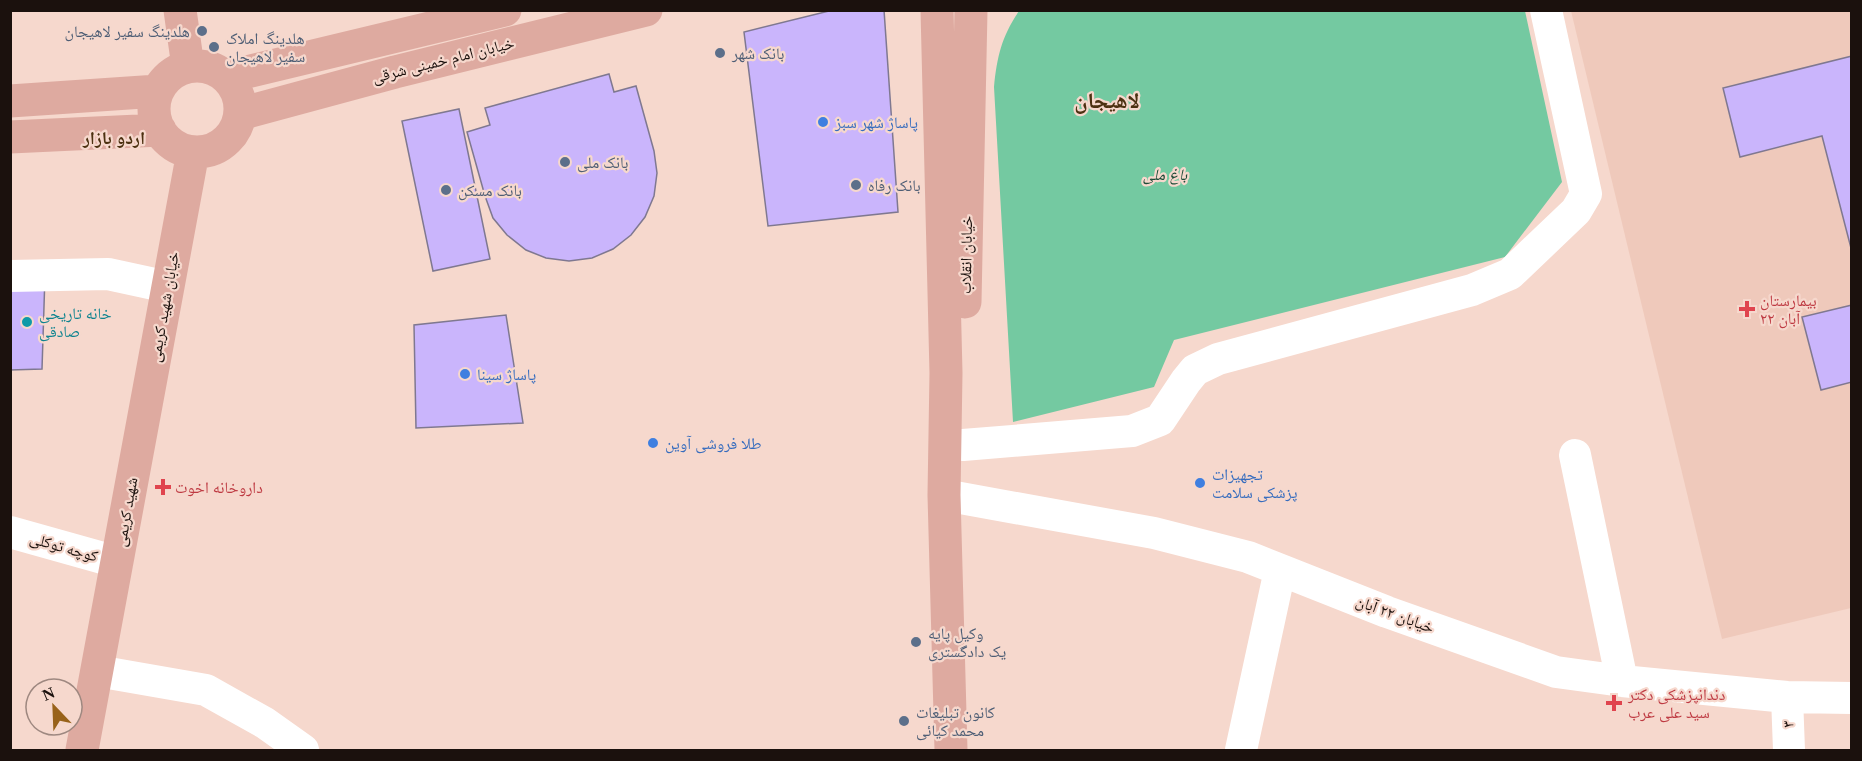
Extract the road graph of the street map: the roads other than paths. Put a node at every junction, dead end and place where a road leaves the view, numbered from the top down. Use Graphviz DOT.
graph roads {
  1 [pos="180,10"];
  2 [pos="505,10"];
  3 [pos="646,10"];
  4 [pos="937,10"];
  5 [pos="971,10"];
  6 [pos="1546,10"];
  7 [pos="188,67"];
  8 [pos="226,77"];
  9 [pos="158,92"];
  10 [pos="10,101"];
  11 [pos="240,114"];
  12 [pos="160,130"];
  13 [pos="10,136"];
  14 [pos="193,152"];
  15 [pos="10,276"];
  16 [pos="168,287"];
  17 [pos="963,445"];
  18 [pos="1575,455"];
  19 [pos="136,461"];
  20 [pos="944,495"];
  21 [pos="10,532"];
  22 [pos="117,562"];
  23 [pos="1280,570"];
  24 [pos="97,671"];
  25 [pos="1622,681"];
  26 [pos="1787,697"];
  27 [pos="1851,698"];
  28 [pos="82,750"];
  29 [pos="303,750"];
  30 [pos="951,750"];
  31 [pos="1240,750"];
  32 [pos="1789,750"];
  1 -- 7 [label="main road"];
  2 -- 8 [label="main road, خیابان امام خمینی شرقی"];
  3 -- 11 [label="main road, خیابان امام خمینی شرقی"];
  4 -- 20 [label="main road, خیابان انقلاب"];
  5 -- 17 [label="main road, خیابان انقلاب"];
  6 -- 17 [label="street"];
  7 -- 8 [label="main road"];
  7 -- 9 [label="main road"];
  8 -- 11 [label="main road"];
  9 -- 10 [label="main road"];
  9 -- 12 [label="main road"];
  11 -- 14 [label="main road"];
  12 -- 13 [label="main road"];
  12 -- 14 [label="main road"];
  14 -- 16 [label="main road, خیابان شهید کریمی"];
  15 -- 16 [label="street"];
  16 -- 19 [label="main road, خیابان شهید کریمی"];
  17 -- 20 [label="main road, خیابان انقلاب"];
  18 -- 25 [label="street"];
  19 -- 22 [label="main road, شهید کریمی"];
  20 -- 23 [label="street, خیابان ۲۲ آبان"];
  20 -- 30 [label="main road, خیابان انقلاب"];
  21 -- 22 [label="street, کوچه توکلی"];
  22 -- 24 [label="main road"];
  23 -- 25 [label="street, خیابان ۲۲ آبان"];
  23 -- 31 [label="street"];
  24 -- 28 [label="main road"];
  24 -- 29 [label="street"];
  25 -- 26 [label="street, خیابان ۲۲ آبان"];
  26 -- 27 [label="street, خیابان ۲۲ آبان"];
  26 -- 32 [label="street, ۳"];
}
